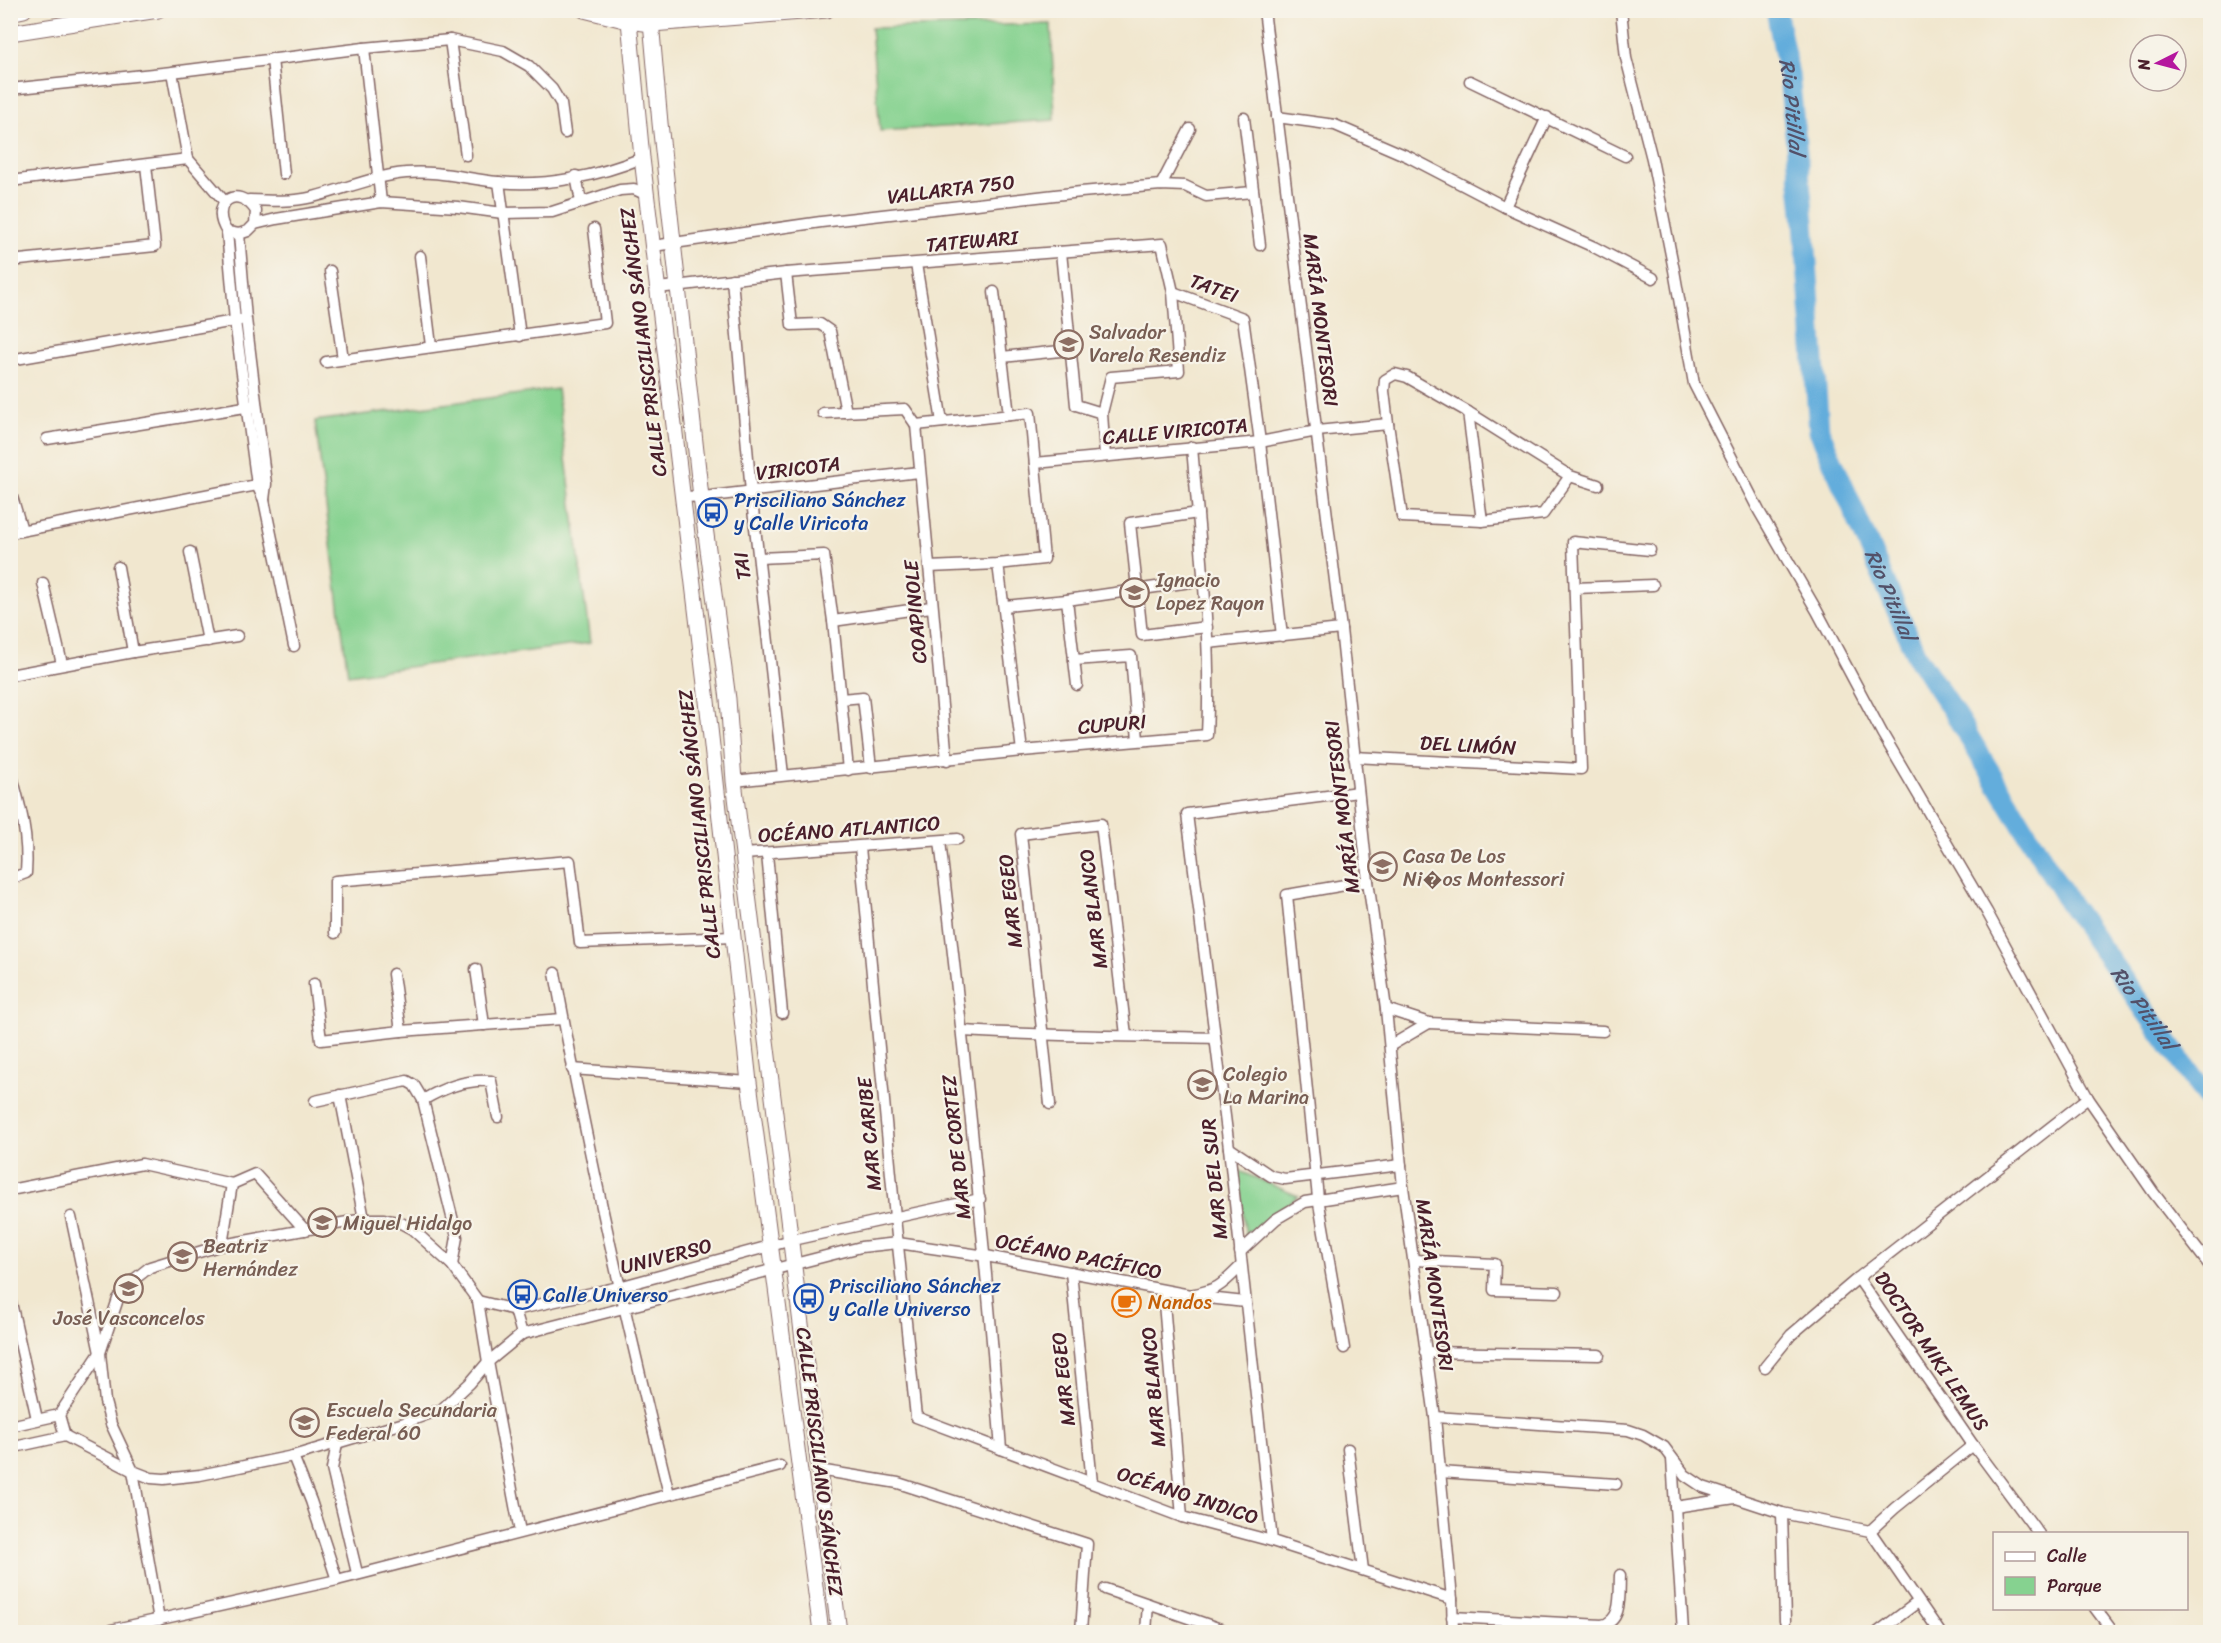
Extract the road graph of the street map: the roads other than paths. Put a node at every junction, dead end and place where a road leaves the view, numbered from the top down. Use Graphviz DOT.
graph roads {
  1 [pos="24,10"];
  2 [pos="158,10"];
  3 [pos="584,10"];
  4 [pos="827,10"];
  5 [pos="1264,10"];
  6 [pos="1621,10"];
  7 [pos="10,13"];
  8 [pos="628,16"];
  9 [pos="651,17"];
  10 [pos="10,33"];
  11 [pos="450,40"];
  12 [pos="364,48"];
  13 [pos="272,59"];
  14 [pos="172,72"];
  15 [pos="1470,81"];
  16 [pos="10,89"];
  17 [pos="1277,117"];
  18 [pos="1547,117"];
  19 [pos="1244,118"];
  20 [pos="1190,129"];
  21 [pos="566,133"];
  22 [pos="466,155"];
  23 [pos="1626,156"];
  24 [pos="642,158"];
  25 [pos="188,159"];
  26 [pos="146,165"];
  27 [pos="284,174"];
  28 [pos="576,176"];
  29 [pos="378,177"];
  30 [pos="10,181"];
  31 [pos="499,182"];
  32 [pos="1161,185"];
  33 [pos="1253,192"];
  34 [pos="646,195"];
  35 [pos="249,200"];
  36 [pos="225,202"];
  37 [pos="381,202"];
  38 [pos="581,202"];
  39 [pos="1505,207"];
  40 [pos="503,213"];
  41 [pos="255,224"];
  42 [pos="594,229"];
  43 [pos="227,232"];
  44 [pos="239,234"];
  45 [pos="674,243"];
  46 [pos="1260,245"];
  47 [pos="653,246"];
  48 [pos="1061,252"];
  49 [pos="420,256"];
  50 [pos="10,261"];
  51 [pos="915,264"];
  52 [pos="330,271"];
  53 [pos="786,273"];
  54 [pos="1653,278"];
  55 [pos="732,279"];
  56 [pos="678,286"];
  57 [pos="658,288"];
  58 [pos="994,292"];
  59 [pos="1173,292"];
  60 [pos="240,320"];
  61 [pos="520,336"];
  62 [pos="431,346"];
  63 [pos="1070,350"];
  64 [pos="1002,357"];
  65 [pos="343,359"];
  66 [pos="10,360"];
  67 [pos="326,362"];
  68 [pos="251,406"];
  69 [pos="846,412"];
  70 [pos="1468,412"];
  71 [pos="823,413"];
  72 [pos="1102,413"];
  73 [pos="1009,415"];
  74 [pos="942,422"];
  75 [pos="1388,424"];
  76 [pos="916,425"];
  77 [pos="1317,431"];
  78 [pos="47,439"];
  79 [pos="1260,442"];
  80 [pos="1192,447"];
  81 [pos="1105,456"];
  82 [pos="1035,463"];
  83 [pos="919,472"];
  84 [pos="1570,476"];
  85 [pos="262,484"];
  86 [pos="1598,485"];
  87 [pos="10,490"];
  88 [pos="751,492"];
  89 [pos="682,497"];
  90 [pos="701,497"];
  91 [pos="1198,513"];
  92 [pos="1482,521"];
  93 [pos="16,531"];
  94 [pos="1650,550"];
  95 [pos="190,552"];
  96 [pos="759,558"];
  97 [pos="998,564"];
  98 [pos="118,567"];
  99 [pos="929,567"];
  100 [pos="1203,580"];
  101 [pos="43,583"];
  102 [pos="1653,585"];
  103 [pos="1575,588"];
  104 [pos="1138,590"];
  105 [pos="1067,600"];
  106 [pos="1005,606"];
  107 [pos="931,607"];
  108 [pos="833,621"];
  109 [pos="1207,627"];
  110 [pos="1341,629"];
  111 [pos="237,636"];
  112 [pos="1282,636"];
  113 [pos="208,641"];
  114 [pos="1208,643"];
  115 [pos="294,646"];
  116 [pos="133,652"];
  117 [pos="1074,660"];
  118 [pos="63,664"];
  119 [pos="10,675"];
  120 [pos="1077,685"];
  121 [pos="841,699"];
  122 [pos="1138,740"];
  123 [pos="1022,751"];
  124 [pos="1354,757"];
  125 [pos="947,760"];
  126 [pos="871,768"];
  127 [pos="10,769"];
  128 [pos="848,770"];
  129 [pos="783,776"];
  130 [pos="734,781"];
  131 [pos="1358,792"];
  132 [pos="16,810"];
  133 [pos="1021,834"];
  134 [pos="958,839"];
  135 [pos="940,841"];
  136 [pos="860,847"];
  137 [pos="744,854"];
  138 [pos="767,854"];
  139 [pos="10,879"];
  140 [pos="1368,881"];
  141 [pos="335,933"];
  142 [pos="733,937"];
  143 [pos="476,969"];
  144 [pos="555,973"];
  145 [pos="393,974"];
  146 [pos="314,984"];
  147 [pos="1386,1010"];
  148 [pos="782,1013"];
  149 [pos="563,1019"];
  150 [pos="1429,1023"];
  151 [pos="484,1025"];
  152 [pos="401,1030"];
  153 [pos="963,1031"];
  154 [pos="1603,1031"];
  155 [pos="1126,1035"];
  156 [pos="1041,1036"];
  157 [pos="1215,1038"];
  158 [pos="1390,1046"];
  159 [pos="572,1069"];
  160 [pos="749,1082"];
  161 [pos="340,1095"];
  162 [pos="2088,1098"];
  163 [pos="423,1100"];
  164 [pos="315,1101"];
  165 [pos="1050,1104"];
  166 [pos="498,1117"];
  167 [pos="1229,1148"];
  168 [pos="1401,1165"];
  169 [pos="1316,1175"];
  170 [pos="232,1184"];
  171 [pos="1403,1187"];
  172 [pos="10,1190"];
  173 [pos="1318,1198"];
  174 [pos="980,1199"];
  175 [pos="71,1217"];
  176 [pos="895,1217"];
  177 [pos="364,1219"];
  178 [pos="305,1230"];
  179 [pos="792,1240"];
  180 [pos="898,1243"];
  181 [pos="222,1245"];
  182 [pos="770,1248"];
  183 [pos="1240,1252"];
  184 [pos="986,1256"];
  185 [pos="1414,1260"];
  186 [pos="795,1264"];
  187 [pos="452,1265"];
  188 [pos="1241,1266"];
  189 [pos="2211,1266"];
  190 [pos="774,1270"];
  191 [pos="1071,1272"];
  192 [pos="1858,1278"];
  193 [pos="619,1287"];
  194 [pos="1163,1291"];
  195 [pos="1557,1292"];
  196 [pos="1190,1295"];
  197 [pos="10,1298"];
  198 [pos="478,1301"];
  199 [pos="1245,1302"];
  200 [pos="625,1308"];
  201 [pos="515,1310"];
  202 [pos="522,1334"];
  203 [pos="1344,1348"];
  204 [pos="1425,1352"];
  205 [pos="99,1353"];
  206 [pos="1599,1355"];
  207 [pos="488,1362"];
  208 [pos="1765,1367"];
  209 [pos="59,1415"];
  210 [pos="916,1417"];
  211 [pos="1435,1417"];
  212 [pos="37,1419"];
  213 [pos="10,1425"];
  214 [pos="65,1436"];
  215 [pos="337,1444"];
  216 [pos="1973,1445"];
  217 [pos="10,1448"];
  218 [pos="1001,1449"];
  219 [pos="1348,1449"];
  220 [pos="293,1456"];
  221 [pos="1672,1459"];
  222 [pos="780,1466"];
  223 [pos="819,1470"];
  224 [pos="133,1472"];
  225 [pos="1440,1472"];
  226 [pos="1092,1483"];
  227 [pos="1616,1484"];
  228 [pos="669,1494"];
  229 [pos="1735,1497"];
  230 [pos="1674,1507"];
  231 [pos="1782,1513"];
  232 [pos="1182,1517"];
  233 [pos="1870,1531"];
  234 [pos="520,1532"];
  235 [pos="2038,1532"];
  236 [pos="1272,1541"];
  237 [pos="1363,1570"];
  238 [pos="357,1573"];
  239 [pos="1620,1575"];
  240 [pos="337,1580"];
  241 [pos="1105,1589"];
  242 [pos="1452,1599"];
  243 [pos="1918,1602"];
  244 [pos="1148,1604"];
  245 [pos="2096,1610"];
  246 [pos="1452,1617"];
  247 [pos="159,1620"];
  248 [pos="1785,1621"];
  249 [pos="1940,1631"];
  250 [pos="102,1632"];
  251 [pos="821,1632"];
  252 [pos="839,1632"];
  253 [pos="1081,1632"];
  254 [pos="1146,1632"];
  255 [pos="1229,1632"];
  256 [pos="1453,1632"];
  257 [pos="1683,1632"];
  258 [pos="1878,1632"];
  259 [pos="2113,1632"];
  1 -- 7 [label="main road"];
  2 -- 10 [label="main road"];
  3 -- 8 [label="main road"];
  4 -- 9 [label="main road"];
  5 -- 17 [label="street, MARÍA MONTESORI"];
  6 -- 162 [label="street"];
  8 -- 9 [label="main road"];
  8 -- 24 [label="main road, CALLE PRISCILIANO SÁNCHEZ"];
  9 -- 45 [label="main road, CALLE PRISCILIANO SÁNCHEZ"];
  11 -- 12 [label="street"];
  11 -- 21 [label="street"];
  11 -- 22 [label="street"];
  12 -- 13 [label="street"];
  12 -- 29 [label="street"];
  13 -- 14 [label="street"];
  13 -- 27 [label="street"];
  14 -- 16 [label="street"];
  14 -- 25 [label="street"];
  15 -- 18 [label="street"];
  17 -- 39 [label="street"];
  17 -- 77 [label="street, MARÍA MONTESORI"];
  18 -- 23 [label="street"];
  18 -- 39 [label="street"];
  19 -- 33 [label="street"];
  20 -- 32 [label="street"];
  24 -- 28 [label="street"];
  24 -- 34 [label="main road, CALLE PRISCILIANO SÁNCHEZ"];
  25 -- 26 [label="street"];
  25 -- 36 [label="street"];
  26 -- 30 [label="street"];
  26 -- 50 [label="street"];
  28 -- 31 [label="street"];
  28 -- 38 [label="street"];
  29 -- 31 [label="street"];
  29 -- 35 [label="street"];
  29 -- 37 [label="street"];
  31 -- 40 [label="street"];
  32 -- 33 [label="street, VALLARTA 750"];
  32 -- 45 [label="street, VALLARTA 750"];
  33 -- 46 [label="street"];
  34 -- 38 [label="street"];
  34 -- 47 [label="main road, CALLE PRISCILIANO SÁNCHEZ"];
  35 -- 36 [label="street"];
  35 -- 41 [label="street"];
  36 -- 43 [label="street"];
  37 -- 40 [label="street"];
  37 -- 41 [label="street"];
  38 -- 40 [label="street"];
  39 -- 54 [label="street"];
  40 -- 61 [label="street"];
  41 -- 44 [label="street"];
  42 -- 61 [label="street"];
  43 -- 44 [label="street"];
  43 -- 60 [label="street"];
  44 -- 60 [label="street"];
  45 -- 47 [label="street, VALLARTA 750"];
  45 -- 56 [label="main road, CALLE PRISCILIANO SÁNCHEZ"];
  47 -- 57 [label="main road, CALLE PRISCILIANO SÁNCHEZ"];
  48 -- 51 [label="street, TATEWARI"];
  48 -- 59 [label="street, TATEWARI"];
  48 -- 63 [label="street"];
  49 -- 62 [label="street"];
  51 -- 53 [label="street, TATEWARI"];
  51 -- 74 [label="street"];
  52 -- 65 [label="street"];
  53 -- 55 [label="street, TATEWARI"];
  53 -- 69 [label="street"];
  55 -- 56 [label="street, TATEWARI"];
  55 -- 88 [label="street, TAI"];
  56 -- 57 [label="street, TATEWARI"];
  56 -- 90 [label="main road, CALLE PRISCILIANO SÁNCHEZ"];
  57 -- 89 [label="main road, CALLE PRISCILIANO SÁNCHEZ"];
  58 -- 64 [label="street"];
  59 -- 72 [label="street, TATEWARI"];
  59 -- 79 [label="street, TATEI"];
  60 -- 66 [label="street"];
  60 -- 68 [label="street"];
  61 -- 62 [label="street"];
  62 -- 65 [label="street"];
  63 -- 64 [label="street"];
  63 -- 72 [label="street"];
  64 -- 73 [label="street"];
  65 -- 67 [label="street"];
  68 -- 78 [label="street"];
  68 -- 85 [label="street"];
  69 -- 71 [label="street"];
  69 -- 76 [label="street"];
  70 -- 75 [label="street"];
  70 -- 84 [label="street"];
  70 -- 92 [label="street"];
  72 -- 81 [label="street"];
  73 -- 74 [label="street"];
  73 -- 82 [label="street"];
  74 -- 76 [label="street"];
  75 -- 77 [label="street, CALLE VIRICOTA"];
  75 -- 92 [label="street"];
  76 -- 83 [label="street, COAPINOLE"];
  77 -- 79 [label="street, CALLE VIRICOTA"];
  77 -- 110 [label="street, MARÍA MONTESORI"];
  79 -- 80 [label="street, CALLE VIRICOTA"];
  79 -- 112 [label="street"];
  80 -- 81 [label="street, CALLE VIRICOTA"];
  80 -- 91 [label="street, CUPURI"];
  81 -- 82 [label="street, CALLE VIRICOTA"];
  82 -- 97 [label="street"];
  83 -- 88 [label="street, VIRICOTA"];
  83 -- 99 [label="street, COAPINOLE"];
  84 -- 86 [label="street"];
  84 -- 92 [label="street"];
  85 -- 93 [label="street"];
  85 -- 115 [label="street"];
  87 -- 93 [label="street"];
  88 -- 90 [label="street, VIRICOTA"];
  88 -- 96 [label="street, TAI"];
  89 -- 90 [label="street, VIRICOTA"];
  89 -- 142 [label="main road, CALLE PRISCILIANO SÁNCHEZ"];
  90 -- 130 [label="main road, CALLE PRISCILIANO SÁNCHEZ"];
  91 -- 100 [label="street, CUPURI"];
  91 -- 104 [label="street"];
  94 -- 103 [label="street"];
  95 -- 113 [label="street"];
  96 -- 108 [label="street"];
  96 -- 129 [label="street, TAI"];
  97 -- 99 [label="street"];
  97 -- 106 [label="street"];
  98 -- 116 [label="street"];
  99 -- 107 [label="street, COAPINOLE"];
  100 -- 104 [label="street"];
  100 -- 109 [label="street, CUPURI"];
  101 -- 118 [label="street"];
  102 -- 103 [label="street"];
  103 -- 124 [label="street, DEL LIMÓN"];
  104 -- 105 [label="street"];
  104 -- 109 [label="street"];
  105 -- 106 [label="street"];
  105 -- 117 [label="street"];
  106 -- 123 [label="street"];
  107 -- 108 [label="street"];
  107 -- 125 [label="street, COAPINOLE"];
  108 -- 121 [label="street"];
  109 -- 114 [label="street, CUPURI"];
  110 -- 112 [label="street"];
  110 -- 124 [label="street, MARÍA MONTESORI"];
  111 -- 113 [label="street"];
  112 -- 114 [label="street"];
  113 -- 116 [label="street"];
  114 -- 122 [label="street, CUPURI"];
  116 -- 118 [label="street"];
  117 -- 120 [label="street"];
  117 -- 122 [label="street"];
  118 -- 119 [label="street"];
  121 -- 126 [label="street"];
  121 -- 128 [label="street"];
  122 -- 123 [label="street, CUPURI"];
  123 -- 125 [label="street, CUPURI"];
  124 -- 131 [label="street, MARÍA MONTESORI"];
  125 -- 126 [label="street, CUPURI"];
  126 -- 128 [label="street, CUPURI"];
  127 -- 132 [label="street"];
  128 -- 129 [label="street, CUPURI"];
  129 -- 130 [label="street, CUPURI"];
  130 -- 137 [label="main road, CALLE PRISCILIANO SÁNCHEZ"];
  131 -- 140 [label="street, MARÍA MONTESORI"];
  131 -- 157 [label="street, MAR DEL SUR"];
  132 -- 139 [label="street"];
  133 -- 155 [label="street, MAR BLANCO"];
  133 -- 156 [label="street, MAR EGEO"];
  134 -- 135 [label="street, OCÉANO ATLANTICO"];
  135 -- 136 [label="street, OCÉANO ATLANTICO"];
  135 -- 153 [label="street, MAR DE CORTEZ"];
  136 -- 138 [label="street, OCÉANO ATLANTICO"];
  136 -- 176 [label="street, MAR CARIBE"];
  137 -- 138 [label="street, OCÉANO ATLANTICO"];
  137 -- 179 [label="main road, CALLE PRISCILIANO SÁNCHEZ"];
  138 -- 148 [label="street"];
  140 -- 147 [label="street, MARÍA MONTESORI"];
  140 -- 169 [label="street"];
  141 -- 142 [label="street"];
  142 -- 160 [label="main road, CALLE PRISCILIANO SÁNCHEZ"];
  143 -- 151 [label="street"];
  144 -- 149 [label="street"];
  145 -- 152 [label="street"];
  146 -- 152 [label="street"];
  147 -- 150 [label="street"];
  147 -- 158 [label="street, MARÍA MONTESORI"];
  149 -- 151 [label="street"];
  149 -- 159 [label="street"];
  150 -- 154 [label="street"];
  150 -- 158 [label="street"];
  151 -- 152 [label="street"];
  153 -- 156 [label="street"];
  153 -- 174 [label="street, MAR DE CORTEZ"];
  155 -- 156 [label="street"];
  155 -- 157 [label="street"];
  156 -- 165 [label="street, MAR EGEO"];
  157 -- 167 [label="street, MAR DEL SUR"];
  158 -- 168 [label="street, MARÍA MONTESORI"];
  159 -- 160 [label="street"];
  159 -- 193 [label="street"];
  160 -- 182 [label="main road, CALLE PRISCILIANO SÁNCHEZ"];
  161 -- 163 [label="street"];
  161 -- 164 [label="street"];
  161 -- 177 [label="street"];
  162 -- 189 [label="street"];
  162 -- 192 [label="street, DOCTOR MIKI LEMUS"];
  163 -- 166 [label="street"];
  163 -- 187 [label="street"];
  167 -- 169 [label="street"];
  167 -- 183 [label="street, MAR DEL SUR"];
  168 -- 169 [label="street"];
  168 -- 171 [label="street, MARÍA MONTESORI"];
  169 -- 173 [label="street"];
  170 -- 172 [label="street"];
  170 -- 178 [label="street"];
  170 -- 181 [label="street"];
  171 -- 173 [label="street"];
  171 -- 185 [label="street, MARÍA MONTESORI"];
  173 -- 183 [label="street"];
  173 -- 203 [label="street"];
  174 -- 176 [label="street"];
  174 -- 184 [label="street, MAR DE CORTEZ"];
  175 -- 205 [label="street"];
  176 -- 179 [label="street"];
  176 -- 180 [label="street, MAR CARIBE"];
  177 -- 178 [label="street"];
  177 -- 187 [label="street"];
  178 -- 181 [label="street"];
  179 -- 182 [label="street, UNIVERSO"];
  179 -- 186 [label="main road, CALLE PRISCILIANO SÁNCHEZ"];
  180 -- 184 [label="street, OCÉANO PACÍFICO"];
  180 -- 186 [label="street, OCÉANO PACÍFICO"];
  180 -- 210 [label="street, MAR CARIBE"];
  181 -- 205 [label="street"];
  182 -- 190 [label="main road, CALLE PRISCILIANO SÁNCHEZ"];
  182 -- 193 [label="street, UNIVERSO"];
  183 -- 188 [label="street, MAR DEL SUR"];
  184 -- 191 [label="street, OCÉANO PACÍFICO"];
  184 -- 218 [label="street, MAR DE CORTEZ"];
  185 -- 195 [label="street"];
  185 -- 204 [label="street, MARÍA MONTESORI"];
  186 -- 190 [label="street, UNIVERSO"];
  186 -- 223 [label="main road, CALLE PRISCILIANO SÁNCHEZ"];
  187 -- 198 [label="street"];
  188 -- 196 [label="street, OCÉANO PACÍFICO"];
  188 -- 199 [label="street, MAR DEL SUR"];
  190 -- 200 [label="street, UNIVERSO"];
  190 -- 251 [label="main road, CALLE PRISCILIANO SÁNCHEZ"];
  191 -- 194 [label="street, OCÉANO PACÍFICO"];
  191 -- 226 [label="street, MAR EGEO"];
  192 -- 208 [label="street"];
  192 -- 216 [label="street, DOCTOR MIKI LEMUS"];
  193 -- 200 [label="street"];
  193 -- 201 [label="street, UNIVERSO"];
  194 -- 196 [label="street, OCÉANO PACÍFICO"];
  194 -- 232 [label="street, MAR BLANCO"];
  196 -- 199 [label="street"];
  197 -- 212 [label="street"];
  198 -- 201 [label="street, UNIVERSO"];
  198 -- 207 [label="street"];
  199 -- 236 [label="street, MAR DEL SUR"];
  200 -- 202 [label="street, UNIVERSO"];
  200 -- 228 [label="street"];
  201 -- 202 [label="street"];
  202 -- 207 [label="street, UNIVERSO"];
  204 -- 206 [label="street"];
  204 -- 211 [label="street, MARÍA MONTESORI"];
  205 -- 209 [label="street"];
  205 -- 224 [label="street"];
  207 -- 215 [label="street, UNIVERSO"];
  207 -- 234 [label="street"];
  209 -- 212 [label="street"];
  209 -- 214 [label="street"];
  210 -- 218 [label="street, OCÉANO INDICO"];
  211 -- 221 [label="street"];
  211 -- 225 [label="street, MARÍA MONTESORI"];
  212 -- 213 [label="street"];
  214 -- 217 [label="street"];
  214 -- 224 [label="street"];
  215 -- 220 [label="street, UNIVERSO"];
  215 -- 238 [label="street"];
  216 -- 233 [label="street"];
  216 -- 235 [label="street, DOCTOR MIKI LEMUS"];
  218 -- 226 [label="street, OCÉANO INDICO"];
  219 -- 237 [label="street"];
  220 -- 224 [label="street, UNIVERSO"];
  220 -- 240 [label="street"];
  221 -- 229 [label="street"];
  221 -- 230 [label="street"];
  222 -- 228 [label="street"];
  223 -- 252 [label="main road, CALLE PRISCILIANO SÁNCHEZ"];
  223 -- 253 [label="street"];
  224 -- 247 [label="street"];
  225 -- 227 [label="street"];
  225 -- 242 [label="street, MARÍA MONTESORI"];
  226 -- 232 [label="street, OCÉANO INDICO"];
  228 -- 234 [label="street"];
  229 -- 230 [label="street"];
  229 -- 231 [label="street"];
  230 -- 257 [label="street"];
  231 -- 233 [label="street"];
  231 -- 248 [label="street"];
  232 -- 236 [label="street, OCÉANO INDICO"];
  233 -- 243 [label="street"];
  234 -- 238 [label="street"];
  236 -- 237 [label="street, OCÉANO INDICO"];
  237 -- 242 [label="street, OCÉANO INDICO"];
  238 -- 240 [label="street"];
  239 -- 246 [label="street"];
  240 -- 247 [label="street"];
  241 -- 244 [label="street"];
  242 -- 246 [label="street, MARÍA MONTESORI"];
  243 -- 249 [label="street"];
  243 -- 258 [label="street"];
  244 -- 254 [label="street"];
  244 -- 255 [label="street"];
  245 -- 259 [label="street"];
  246 -- 256 [label="street, MARÍA MONTESORI"];
  247 -- 250 [label="street"];
}
